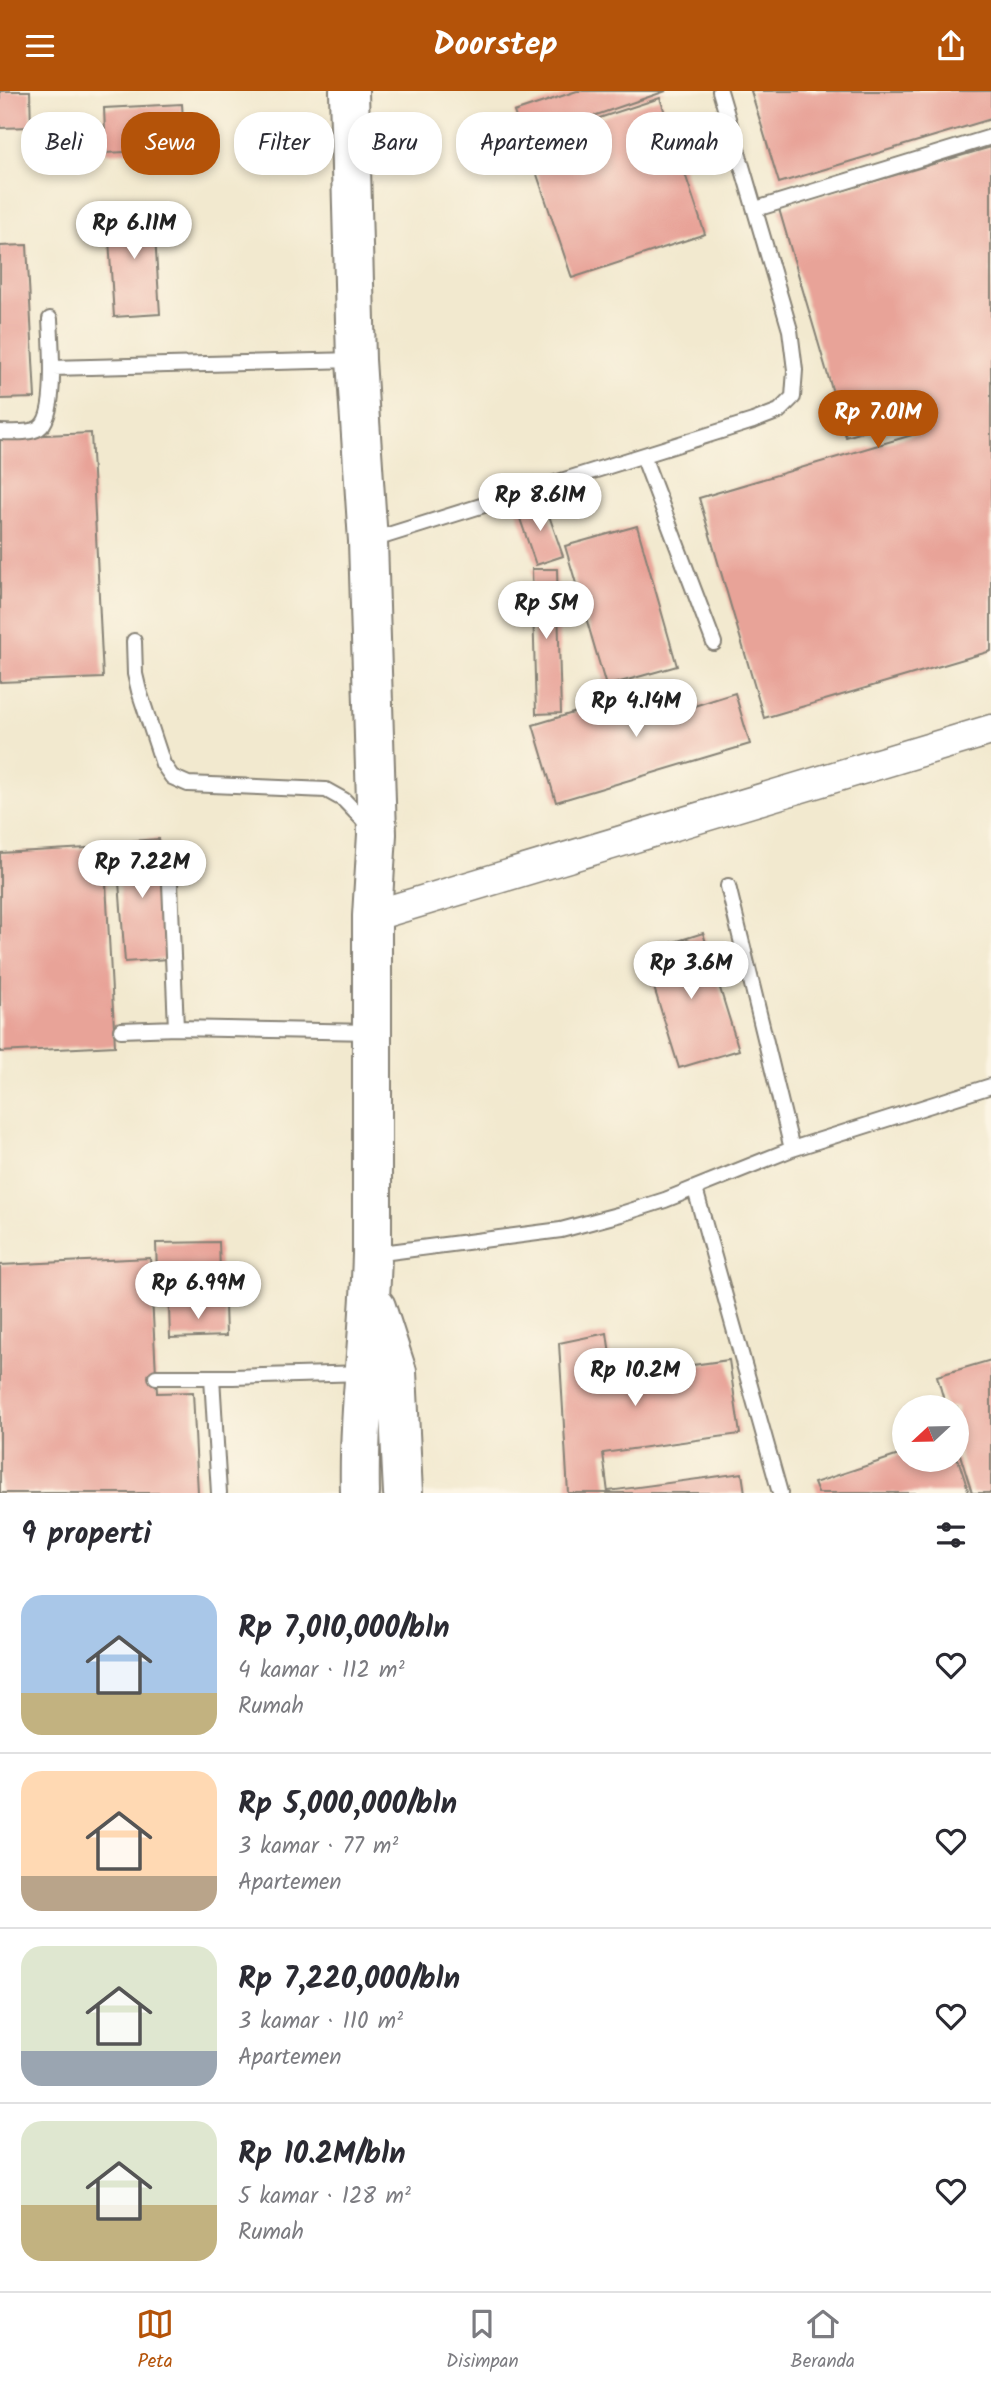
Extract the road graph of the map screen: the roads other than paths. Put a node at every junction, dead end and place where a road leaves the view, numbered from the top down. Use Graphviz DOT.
graph roads {
  1 [pos="349,91"];
  2 [pos="720,91"];
  3 [pos="991,137"];
  4 [pos="756,209"];
  5 [pos="50,319"];
  6 [pos="356,360"];
  7 [pos="52,368"];
  8 [pos="0,432"];
  9 [pos="643,456"];
  10 [pos="368,541"];
  11 [pos="134,641"];
  12 [pos="715,643"];
  13 [pos="991,730"];
  14 [pos="377,835"];
  15 [pos="170,883"];
  16 [pos="728,886"];
  17 [pos="372,916"];
  18 [pos="176,1028"];
  19 [pos="121,1030"];
  20 [pos="373,1032"];
  21 [pos="991,1086"];
  22 [pos="792,1149"];
  23 [pos="695,1189"];
  24 [pos="372,1254"];
  25 [pos="380,1372"];
  26 [pos="156,1377"];
  27 [pos="212,1377"];
  28 [pos="219,1493"];
  29 [pos="360,1493"];
  30 [pos="403,1493"];
  31 [pos="780,1493"];
  1 -- 6 [label="street"];
  2 -- 4 [label="lane"];
  3 -- 4 [label="lane"];
  4 -- 9 [label="lane"];
  5 -- 7 [label="lane"];
  6 -- 7 [label="lane"];
  6 -- 10 [label="street"];
  7 -- 8 [label="lane"];
  9 -- 10 [label="lane"];
  9 -- 12 [label="lane"];
  10 -- 14 [label="street"];
  11 -- 14 [label="lane"];
  13 -- 17 [label="street"];
  14 -- 17 [label="street"];
  15 -- 18 [label="lane"];
  16 -- 22 [label="lane"];
  17 -- 20 [label="street"];
  18 -- 19 [label="lane"];
  18 -- 20 [label="lane"];
  20 -- 24 [label="street"];
  21 -- 22 [label="lane"];
  22 -- 23 [label="lane"];
  23 -- 24 [label="lane"];
  23 -- 31 [label="lane"];
  24 -- 25 [label="street"];
  25 -- 27 [label="lane"];
  25 -- 29 [label="street"];
  25 -- 30 [label="street"];
  26 -- 27 [label="lane"];
  27 -- 28 [label="lane"];
}
